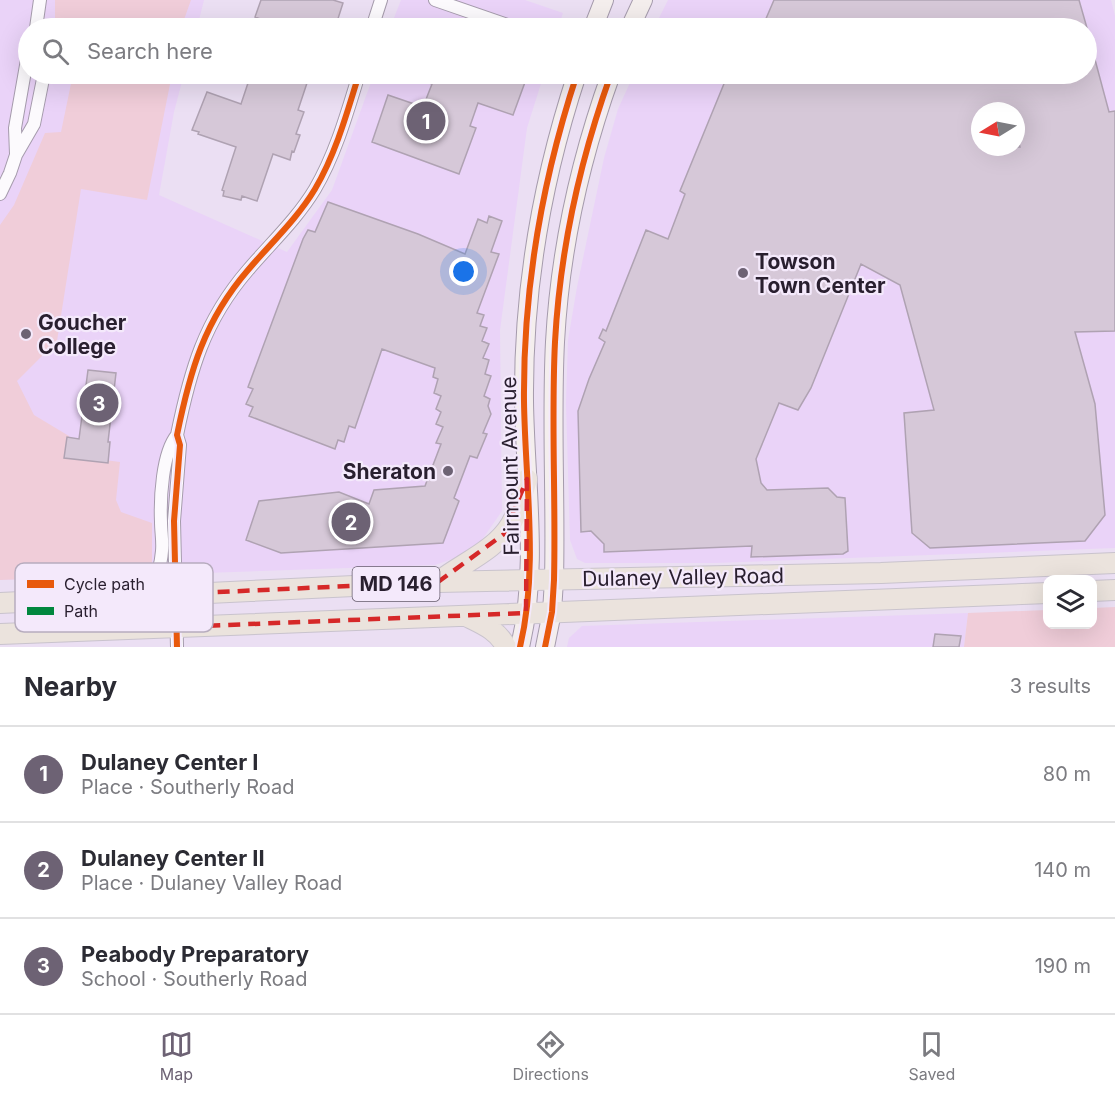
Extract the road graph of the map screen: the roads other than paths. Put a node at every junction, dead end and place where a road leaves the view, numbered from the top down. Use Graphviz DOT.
graph roads {
  1 [pos="40,0"];
  2 [pos="381,0"];
  3 [pos="435,0"];
  4 [pos="604,0"];
  5 [pos="643,0"];
  6 [pos="38,18"];
  7 [pos="375,18"];
  8 [pos="487,18"];
  9 [pos="596,18"];
  10 [pos="635,18"];
  11 [pos="23,84"];
  12 [pos="42,84"];
  13 [pos="356,84"];
  14 [pos="574,84"];
  15 [pos="608,84"];
  16 [pos="16,155"];
  17 [pos="0,194"];
  18 [pos="177,435"];
  19 [pos="527,479"];
  20 [pos="160,563"];
  21 [pos="175,563"];
  22 [pos="1115,563"];
  23 [pos="528,580"];
  24 [pos="554,580"];
  25 [pos="438,582"];
  26 [pos="1115,590"];
  27 [pos="1097,591"];
  28 [pos="213,592"];
  29 [pos="1043,593"];
  30 [pos="15,602"];
  31 [pos="0,603"];
  32 [pos="552,612"];
  33 [pos="526,613"];
  34 [pos="463,615"];
  35 [pos="213,625"];
  36 [pos="50,632"];
  37 [pos="176,632"];
  38 [pos="0,634"];
  39 [pos="177,647"];
  40 [pos="506,647"];
  41 [pos="520,647"];
  42 [pos="546,647"];
  1 -- 6 [label="street"];
  2 -- 7 [label="street"];
  3 -- 8 [label="street"];
  4 -- 9 [label="main road"];
  5 -- 10 [label="main road"];
  11 -- 16 [label="street"];
  12 -- 16 [label="street"];
  13 -- 18 [label="street"];
  14 -- 19 [label="main road, Fairmount Avenue"];
  15 -- 24 [label="main road, Fairmount Avenue"];
  16 -- 17 [label="street"];
  18 -- 20 [label="street"];
  18 -- 21 [label="street"];
  19 -- 23 [label="main road, Fairmount Avenue"];
  19 -- 25 [label="main road"];
  22 -- 24 [label="main road, Dulaney Valley Road / MD 146"];
  23 -- 24 [label="main road, Dulaney Valley Road / MD 146"];
  23 -- 25 [label="main road, Dulaney Valley Road / MD 146"];
  23 -- 33 [label="main road, Fairmount Avenue"];
  24 -- 32 [label="main road, Fairmount Avenue"];
  25 -- 28 [label="main road, Dulaney Valley Road / MD 146"];
  26 -- 27 [label="main road"];
  29 -- 32 [label="main road, Dulaney Valley Road / MD 146"];
  30 -- 31 [label="main road, Dulaney Valley Road / MD 146"];
  32 -- 33 [label="main road, Dulaney Valley Road / MD 146"];
  32 -- 42 [label="main road, Fairmount Avenue"];
  33 -- 34 [label="main road, Dulaney Valley Road / MD 146"];
  33 -- 41 [label="main road, Fairmount Avenue"];
  34 -- 35 [label="main road, Dulaney Valley Road / MD 146"];
  34 -- 40 [label="main road"];
  36 -- 38 [label="main road, Dulaney Valley Road / MD 146"];
  37 -- 39 [label="street"];
}
